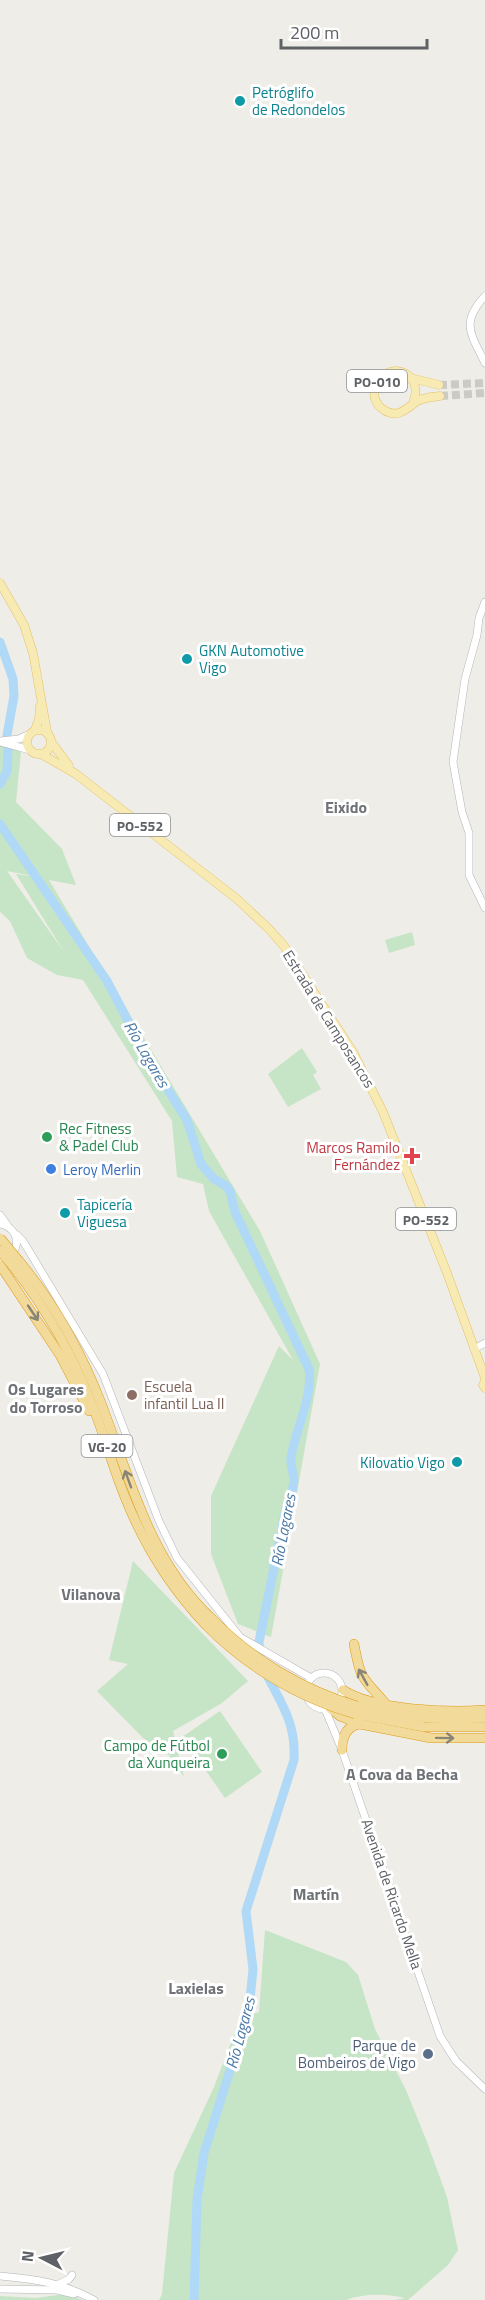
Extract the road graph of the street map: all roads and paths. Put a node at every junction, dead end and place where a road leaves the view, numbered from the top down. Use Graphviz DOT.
graph roads {
  1 [pos="485,296"];
  2 [pos="485,363"];
  3 [pos="411,378"];
  4 [pos="439,385"];
  5 [pos="440,396"];
  6 [pos="413,403"];
  7 [pos="0,583"];
  8 [pos="0,592"];
  9 [pos="485,602"];
  10 [pos="32,732"];
  11 [pos="47,732"];
  12 [pos="0,742"];
  13 [pos="52,743"];
  14 [pos="11,744"];
  15 [pos="30,750"];
  16 [pos="41,754"];
  17 [pos="76,774"];
  18 [pos="485,908"];
  19 [pos="0,1215"];
  20 [pos="4,1225"];
  21 [pos="17,1235"];
  22 [pos="0,1238"];
  23 [pos="0,1251"];
  24 [pos="33,1257"];
  25 [pos="15,1259"];
  26 [pos="0,1260"];
  27 [pos="0,1264"];
  28 [pos="485,1343"];
  29 [pos="474,1349"];
  30 [pos="485,1379"];
  31 [pos="485,1388"];
  32 [pos="117,1475"];
  33 [pos="208,1621"];
  34 [pos="354,1644"];
  35 [pos="311,1678"];
  36 [pos="343,1690"];
  37 [pos="385,1703"];
  38 [pos="328,1709"];
  39 [pos="356,1710"];
  40 [pos="485,1710"];
  41 [pos="485,1718"];
  42 [pos="360,1724"];
  43 [pos="485,1727"];
  44 [pos="485,1738"];
  45 [pos="342,1750"];
  46 [pos="469,2073"];
  47 [pos="485,2083"];
  48 [pos="485,2089"];
  49 [pos="4,2276"];
  50 [pos="69,2279"];
  51 [pos="46,2280"];
  52 [pos="58,2287"];
  53 [pos="2,2289"];
  54 [pos="71,2289"];
  55 [pos="79,2294"];
  56 [pos="94,2300"];
  1 -- 2 [label="main road"];
  3 -- 4 [label="main road, PO-010"];
  3 -- 6 [label="main road, PO-010"];
  3 -- 6 [label="main road, PO-010"];
  5 -- 6 [label="main road, PO-010"];
  7 -- 11 [label="main road"];
  8 -- 10 [label="main road"];
  9 -- 18 [label="main road"];
  10 -- 11 [label="main road"];
  10 -- 14 [label="main road"];
  10 -- 15 [label="main road"];
  11 -- 13 [label="main road"];
  12 -- 14 [label="main road"];
  13 -- 16 [label="main road"];
  13 -- 17 [label="main road, Estrada de Camposancos"];
  14 -- 15 [label="main road"];
  15 -- 16 [label="main road"];
  16 -- 17 [label="main road, Estrada de Camposancos"];
  17 -- 29 [label="main road, Estrada de Camposancos / PO-552"];
  19 -- 20 [label="main road"];
  20 -- 21 [label="main road"];
  21 -- 24 [label="main road"];
  21 -- 25 [label="main road"];
  22 -- 25 [label="highway, VG-20, bridge"];
  23 -- 25 [label="highway, VG-20, bridge"];
  24 -- 25 [label="main road"];
  24 -- 35 [label="main road"];
  25 -- 26 [label="main road"];
  25 -- 32 [label="highway, VG-20"];
  33 -- 25 [label="highway, VG-20, one-way"];
  27 -- 32 [label="highway, one-way"];
  28 -- 29 [label="main road"];
  29 -- 30 [label="main road, Estrada de Camposancos / PO-552"];
  30 -- 31 [label="main road, Estrada de Camposancos / PO-552"];
  32 -- 33 [label="highway, VG-20"];
  33 -- 39 [label="highway, VG-20, bridge"];
  37 -- 34 [label="highway, one-way"];
  35 -- 36 [label="main road"];
  35 -- 38 [label="main road"];
  36 -- 37 [label="highway"];
  36 -- 38 [label="main road"];
  37 -- 40 [label="highway"];
  38 -- 42 [label="highway"];
  38 -- 45 [label="main road, Avenida de Ricardo Mella"];
  39 -- 41 [label="highway, VG-20"];
  39 -- 43 [label="highway, VG-20"];
  42 -- 44 [label="highway, one-way"];
  42 -- 45 [label="highway"];
  45 -- 46 [label="main road, Avenida de Ricardo Mella"];
  46 -- 47 [label="main road, Avenida de Ricardo Mella"];
  46 -- 48 [label="main road, Avenida de Ricardo Mella"];
  49 -- 51 [label="main road"];
  49 -- 53 [label="main road"];
  50 -- 51 [label="main road"];
  50 -- 52 [label="main road"];
  50 -- 54 [label="main road"];
  51 -- 52 [label="main road"];
  52 -- 53 [label="main road"];
  52 -- 54 [label="main road"];
  52 -- 55 [label="main road"];
  54 -- 55 [label="main road"];
  55 -- 56 [label="main road"];
}
